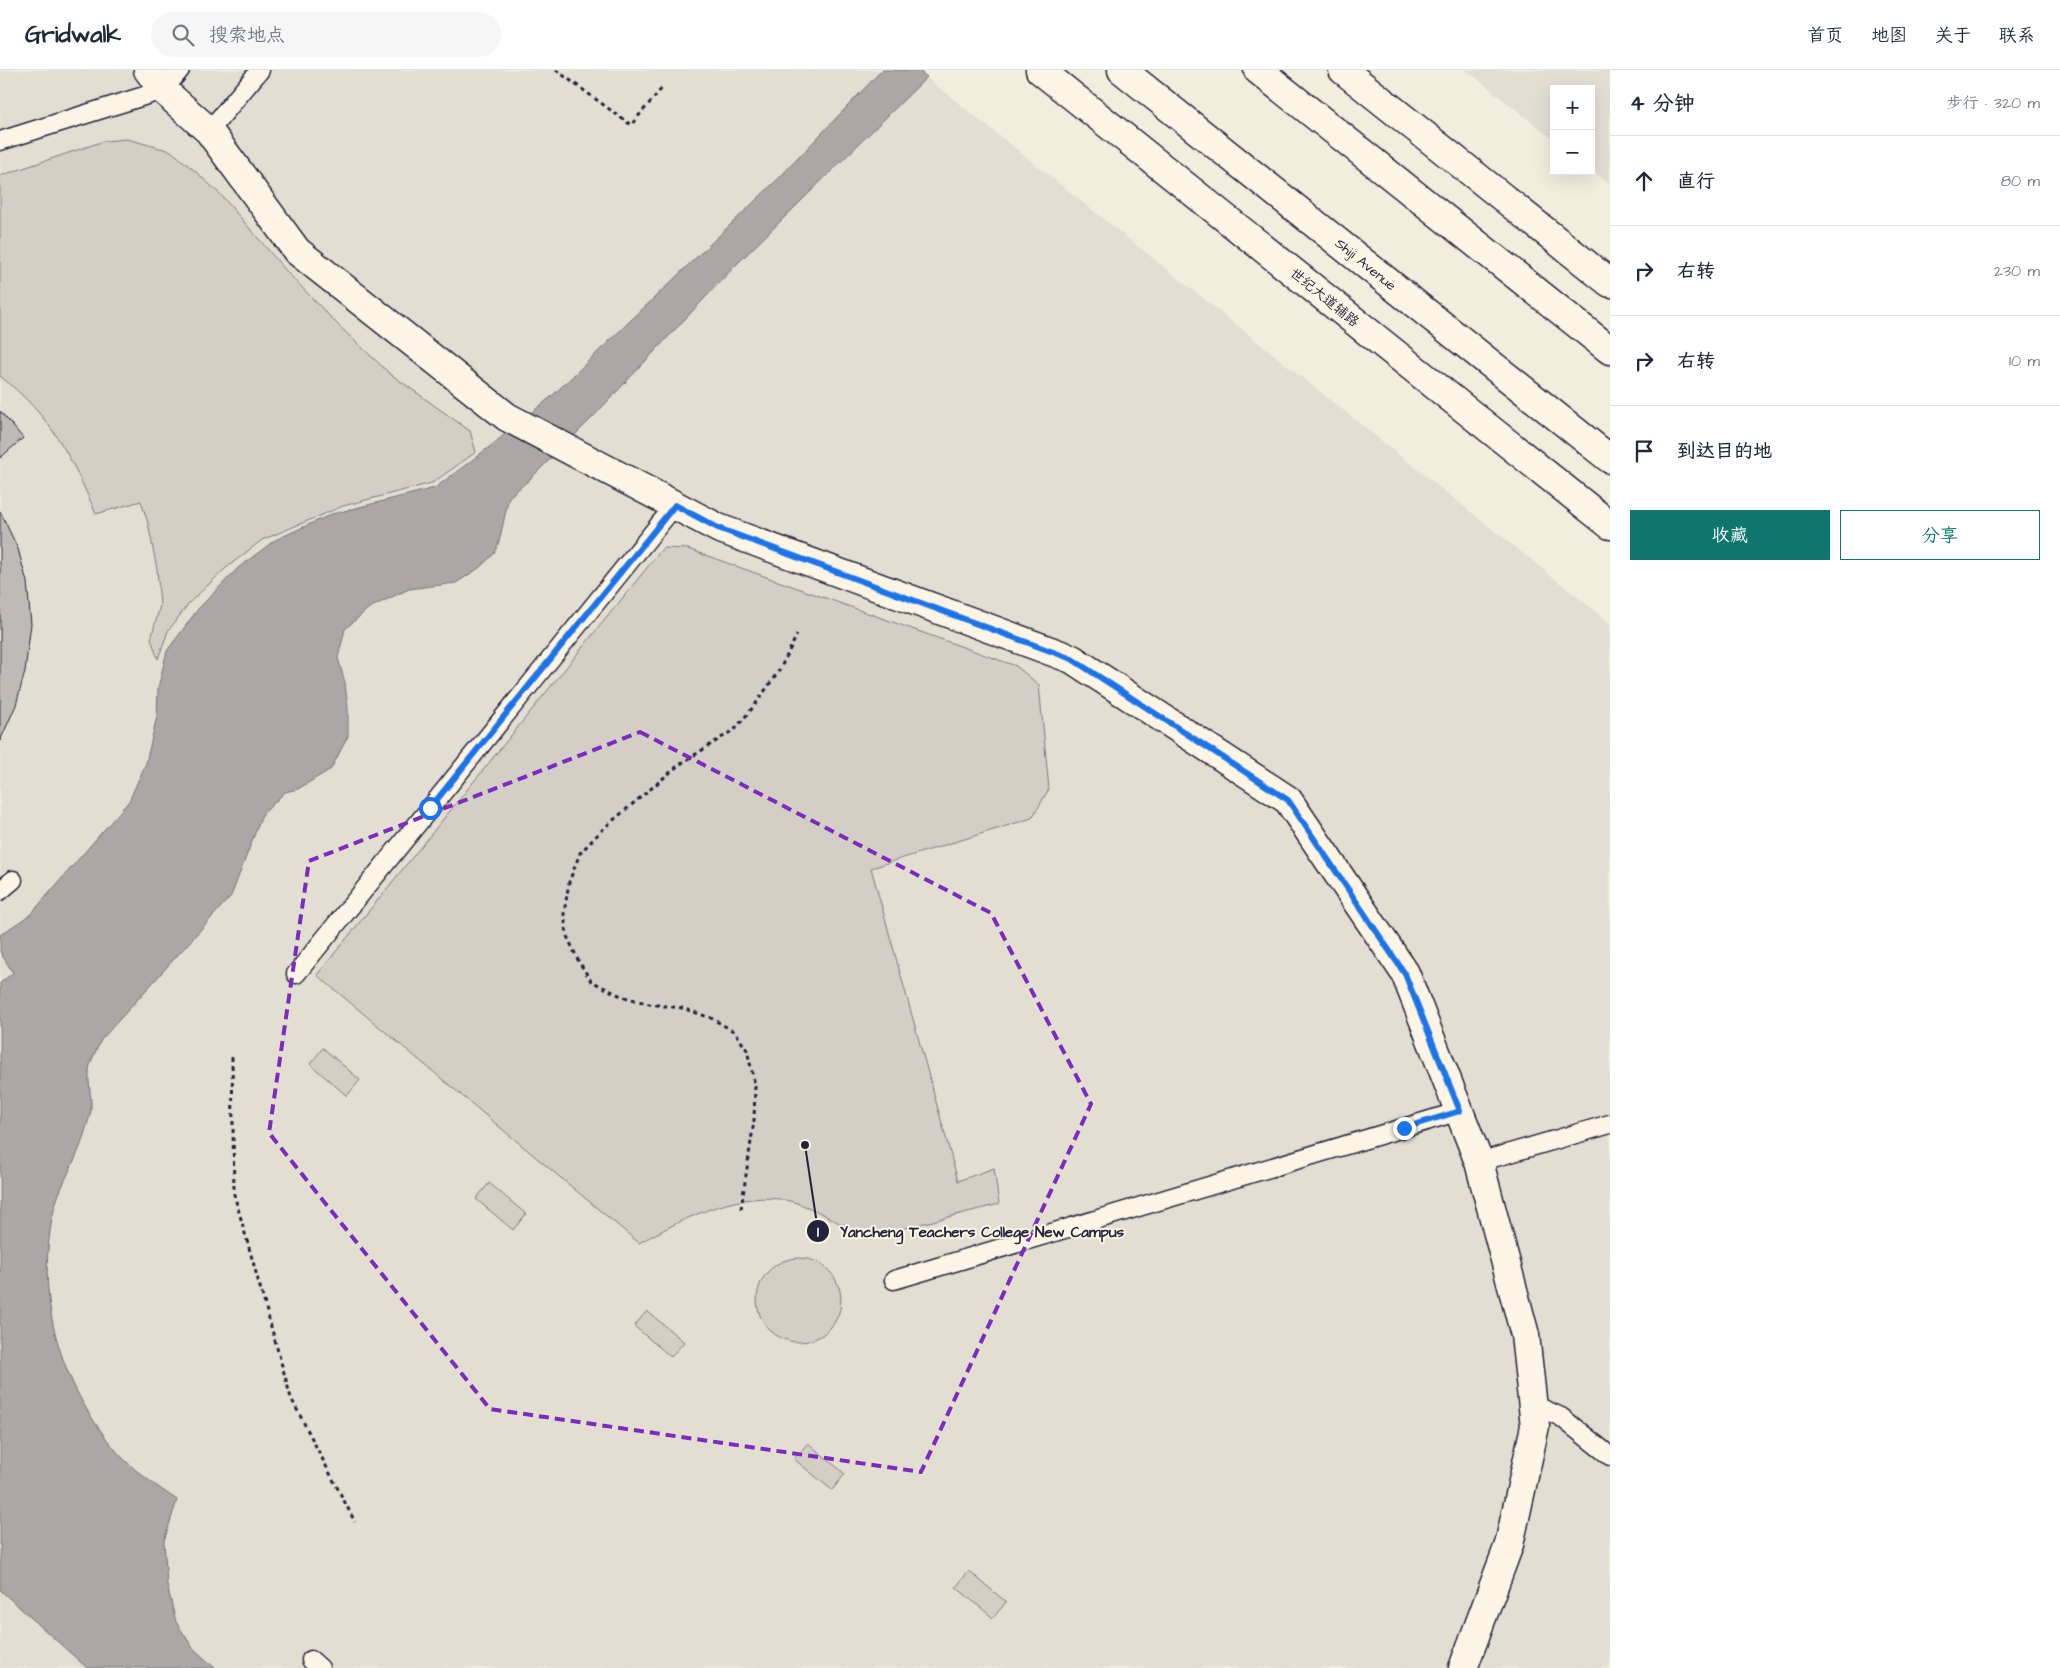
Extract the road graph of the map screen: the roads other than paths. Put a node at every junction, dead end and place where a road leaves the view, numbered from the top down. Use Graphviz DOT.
graph roads {
  1 [pos="260,70"];
  2 [pos="1040,70"];
  3 [pos="1122,70"];
  4 [pos="1258,70"];
  5 [pos="1344,70"];
  6 [pos="164,77"];
  7 [pos="210,130"];
  8 [pos="0,141"];
  9 [pos="1610,283"];
  10 [pos="1610,350"];
  11 [pos="1610,459"];
  12 [pos="675,505"];
  13 [pos="1610,524"];
  14 [pos="296,974"];
  15 [pos="1460,1111"];
  16 [pos="1610,1124"];
  17 [pos="1480,1162"];
  18 [pos="894,1280"];
  19 [pos="1532,1404"];
  20 [pos="1610,1456"];
  21 [pos="1463,1668"];
  1 -- 7 [label="lane"];
  2 -- 13 [label="street, 世纪大道辅路"];
  3 -- 11 [label="street, Shiji Avenue"];
  4 -- 10 [label="street"];
  5 -- 9 [label="street"];
  6 -- 7 [label="street"];
  6 -- 8 [label="lane"];
  7 -- 12 [label="street"];
  12 -- 14 [label="lane"];
  12 -- 15 [label="street"];
  15 -- 17 [label="street"];
  15 -- 18 [label="lane"];
  16 -- 17 [label="lane"];
  17 -- 19 [label="street"];
  19 -- 20 [label="lane"];
  19 -- 21 [label="street"];
}
